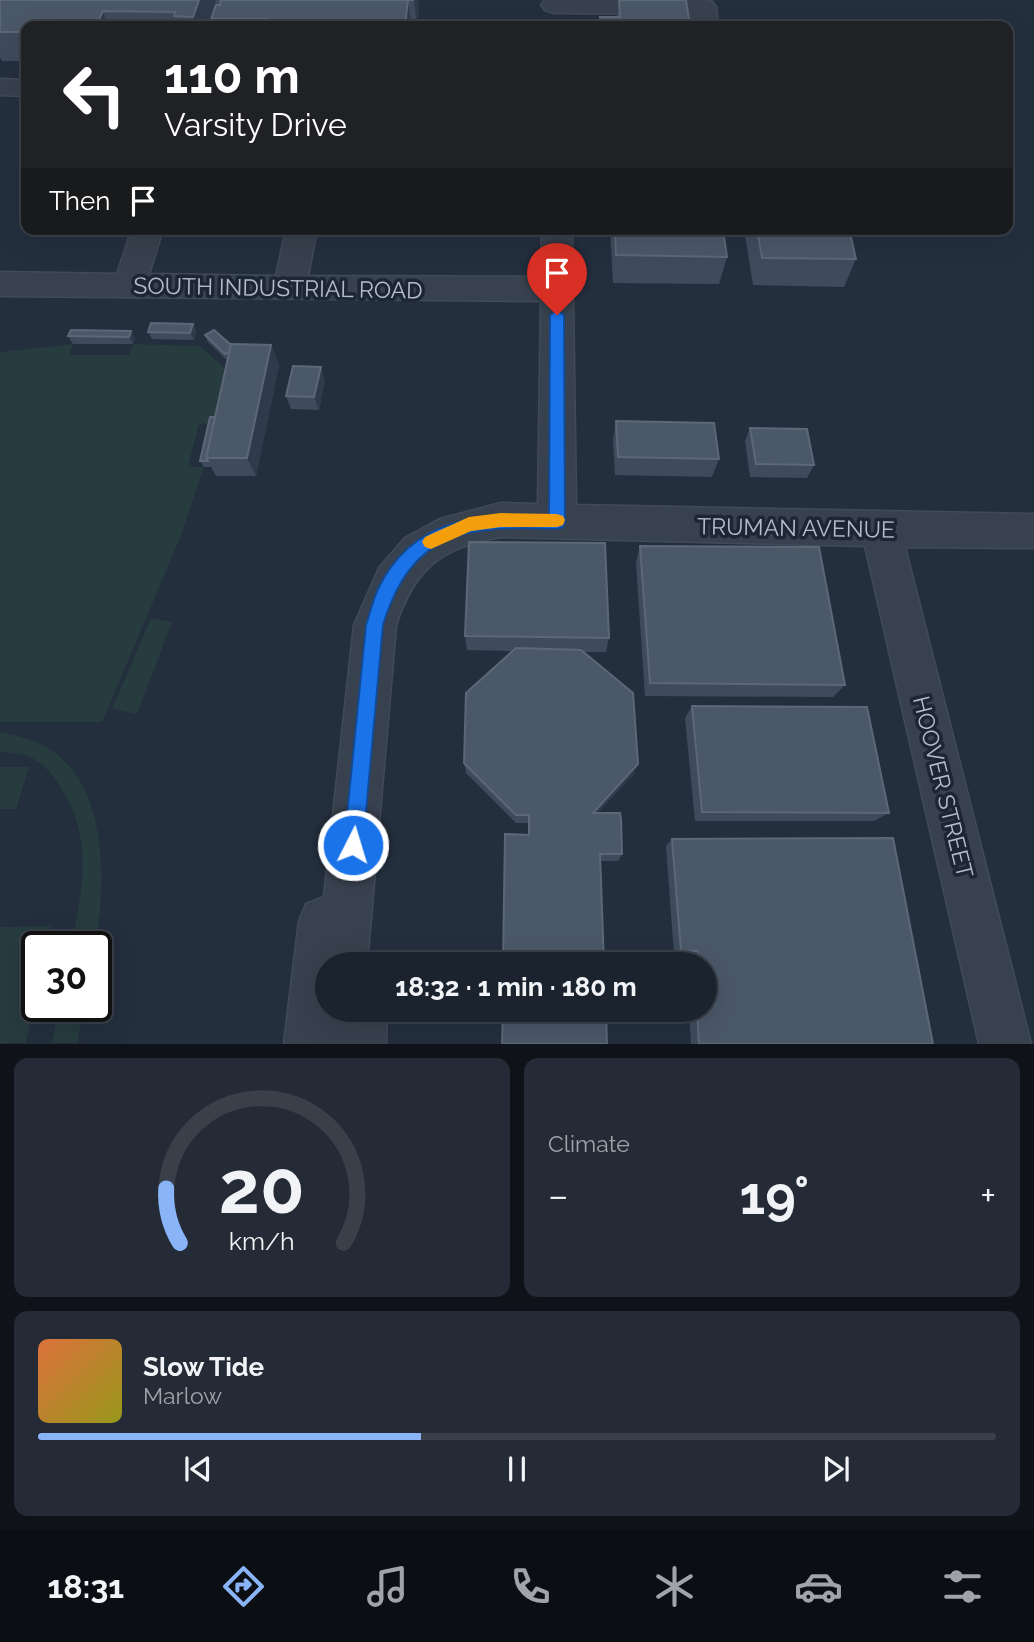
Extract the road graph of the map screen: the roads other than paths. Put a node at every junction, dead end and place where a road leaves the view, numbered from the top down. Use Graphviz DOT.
graph roads {
  1 [pos="554,10"];
  2 [pos="704,21"];
  3 [pos="0,87"];
  4 [pos="21,89"];
  5 [pos="146,235"];
  6 [pos="301,235"];
  7 [pos="557,235"];
  8 [pos="0,284"];
  9 [pos="130,286"];
  10 [pos="290,288"];
  11 [pos="557,289"];
  12 [pos="557,522"];
  13 [pos="881,530"];
  14 [pos="1034,531"];
  15 [pos="375,625"];
  16 [pos="343,952"];
  17 [pos="367,952"];
  18 [pos="337,1022"];
  19 [pos="361,1022"];
  20 [pos="310,1044"];
  21 [pos="335,1044"];
  22 [pos="359,1044"];
  23 [pos="1004,1044"];
  1 -- 2 [label="street"];
  3 -- 4 [label="street"];
  5 -- 9 [label="street"];
  6 -- 10 [label="street"];
  7 -- 11 [label="street"];
  8 -- 9 [label="street, SOUTH INDUSTRIAL ROAD"];
  9 -- 10 [label="street, SOUTH INDUSTRIAL ROAD"];
  10 -- 11 [label="street, SOUTH INDUSTRIAL ROAD"];
  11 -- 12 [label="street"];
  12 -- 13 [label="street, TRUMAN AVENUE"];
  12 -- 15 [label="street, TRUMAN AVENUE"];
  13 -- 14 [label="street, TRUMAN AVENUE"];
  13 -- 23 [label="street, HOOVER STREET"];
  15 -- 16 [label="street"];
  15 -- 17 [label="street"];
  15 -- 20 [label="street"];
  18 -- 21 [label="street"];
  19 -- 22 [label="street"];
}
